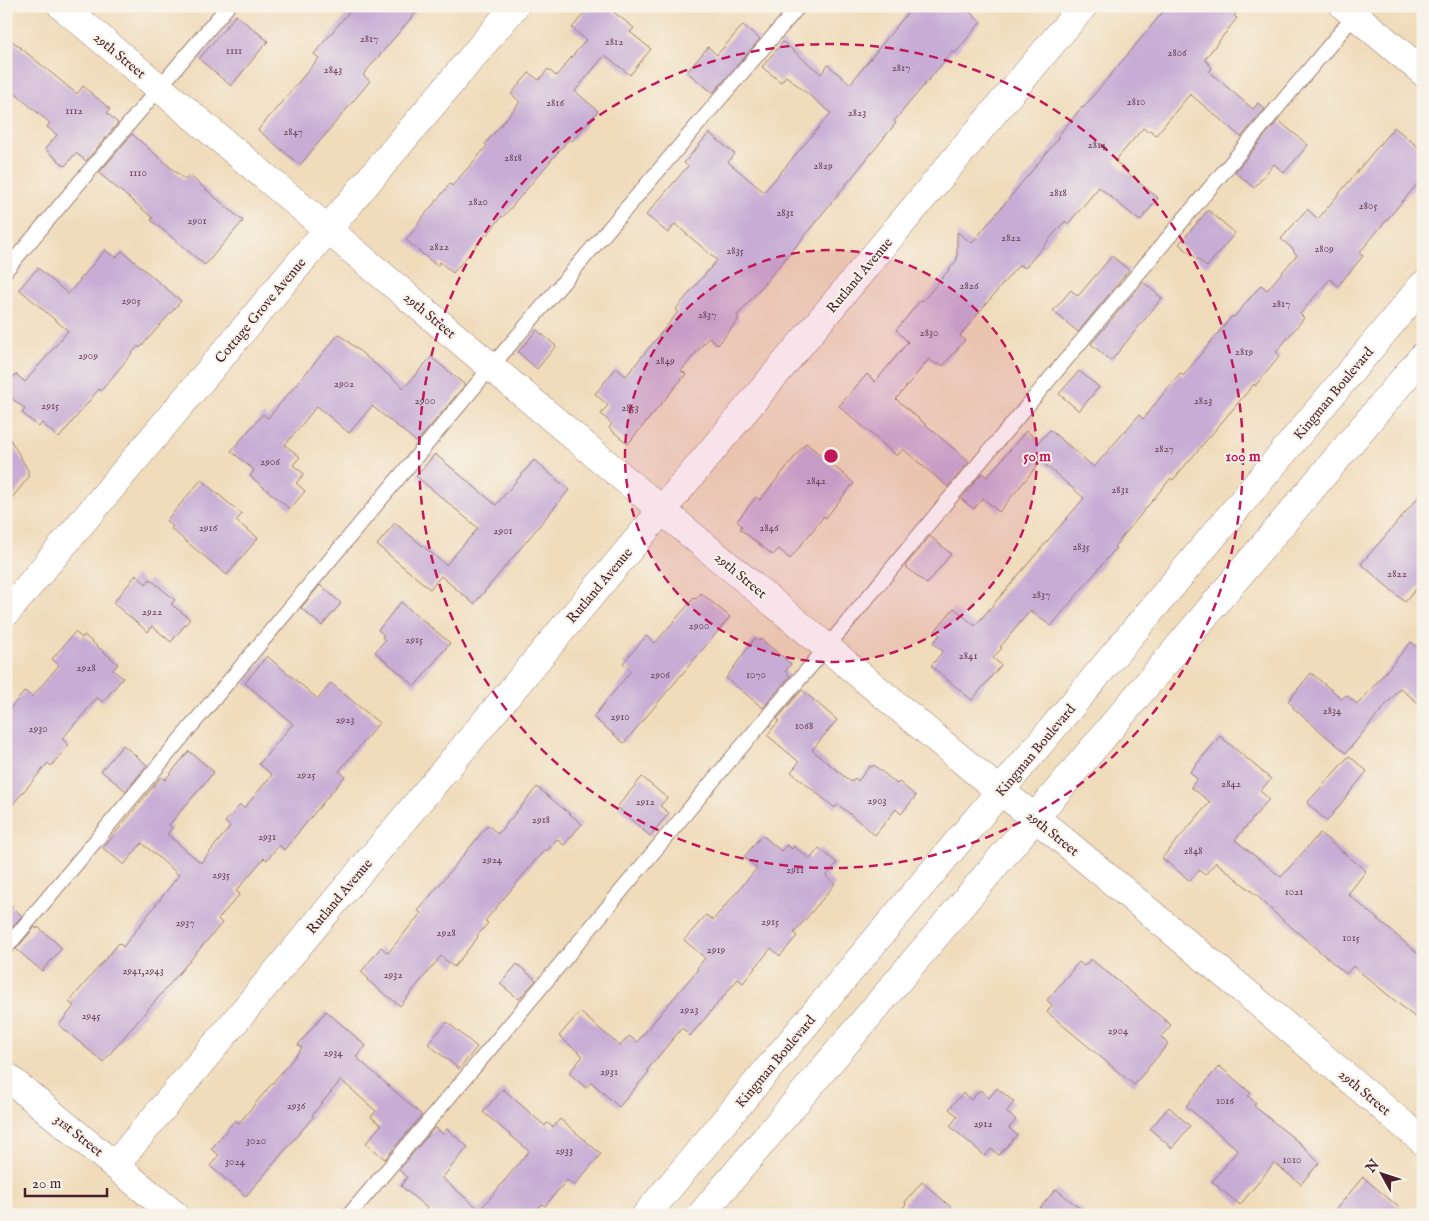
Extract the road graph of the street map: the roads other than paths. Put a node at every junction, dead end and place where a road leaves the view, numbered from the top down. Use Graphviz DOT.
graph roads {
  1 [pos="62,6"];
  2 [pos="228,6"];
  3 [pos="515,6"];
  4 [pos="799,6"];
  5 [pos="1083,6"];
  6 [pos="1350,11"];
  7 [pos="1423,72"];
  8 [pos="159,88"];
  9 [pos="327,230"];
  10 [pos="6,270"];
  11 [pos="1423,285"];
  12 [pos="1423,356"];
  13 [pos="492,367"];
  14 [pos="662,510"];
  15 [pos="6,613"];
  16 [pos="827,647"];
  17 [pos="1000,790"];
  18 [pos="1035,818"];
  19 [pos="6,948"];
  20 [pos="6,1076"];
  21 [pos="1423,1141"];
  22 [pos="115,1165"];
  23 [pos="175,1215"];
  24 [pos="349,1215"];
  25 [pos="646,1215"];
  26 [pos="701,1215"];
  1 -- 8 [label="street, 29th Street"];
  2 -- 8 [label="lane"];
  3 -- 9 [label="street, Cottage Grove Avenue"];
  4 -- 13 [label="lane"];
  5 -- 14 [label="street, Rutland Avenue"];
  6 -- 7 [label="street"];
  6 -- 16 [label="lane"];
  8 -- 9 [label="street, 29th Street"];
  8 -- 10 [label="lane"];
  9 -- 13 [label="street, 29th Street"];
  9 -- 15 [label="street, Cottage Grove Avenue"];
  11 -- 17 [label="street, Kingman Boulevard"];
  12 -- 18 [label="street"];
  13 -- 14 [label="street, 29th Street"];
  13 -- 19 [label="lane"];
  14 -- 16 [label="street, 29th Street"];
  14 -- 22 [label="street, Rutland Avenue"];
  16 -- 17 [label="street, 29th Street"];
  16 -- 24 [label="lane"];
  17 -- 18 [label="street, 29th Street"];
  17 -- 25 [label="street, Kingman Boulevard"];
  18 -- 21 [label="street, 29th Street"];
  18 -- 26 [label="street"];
  20 -- 22 [label="street, 31st Street"];
  22 -- 23 [label="street, 31st Street"];
}
